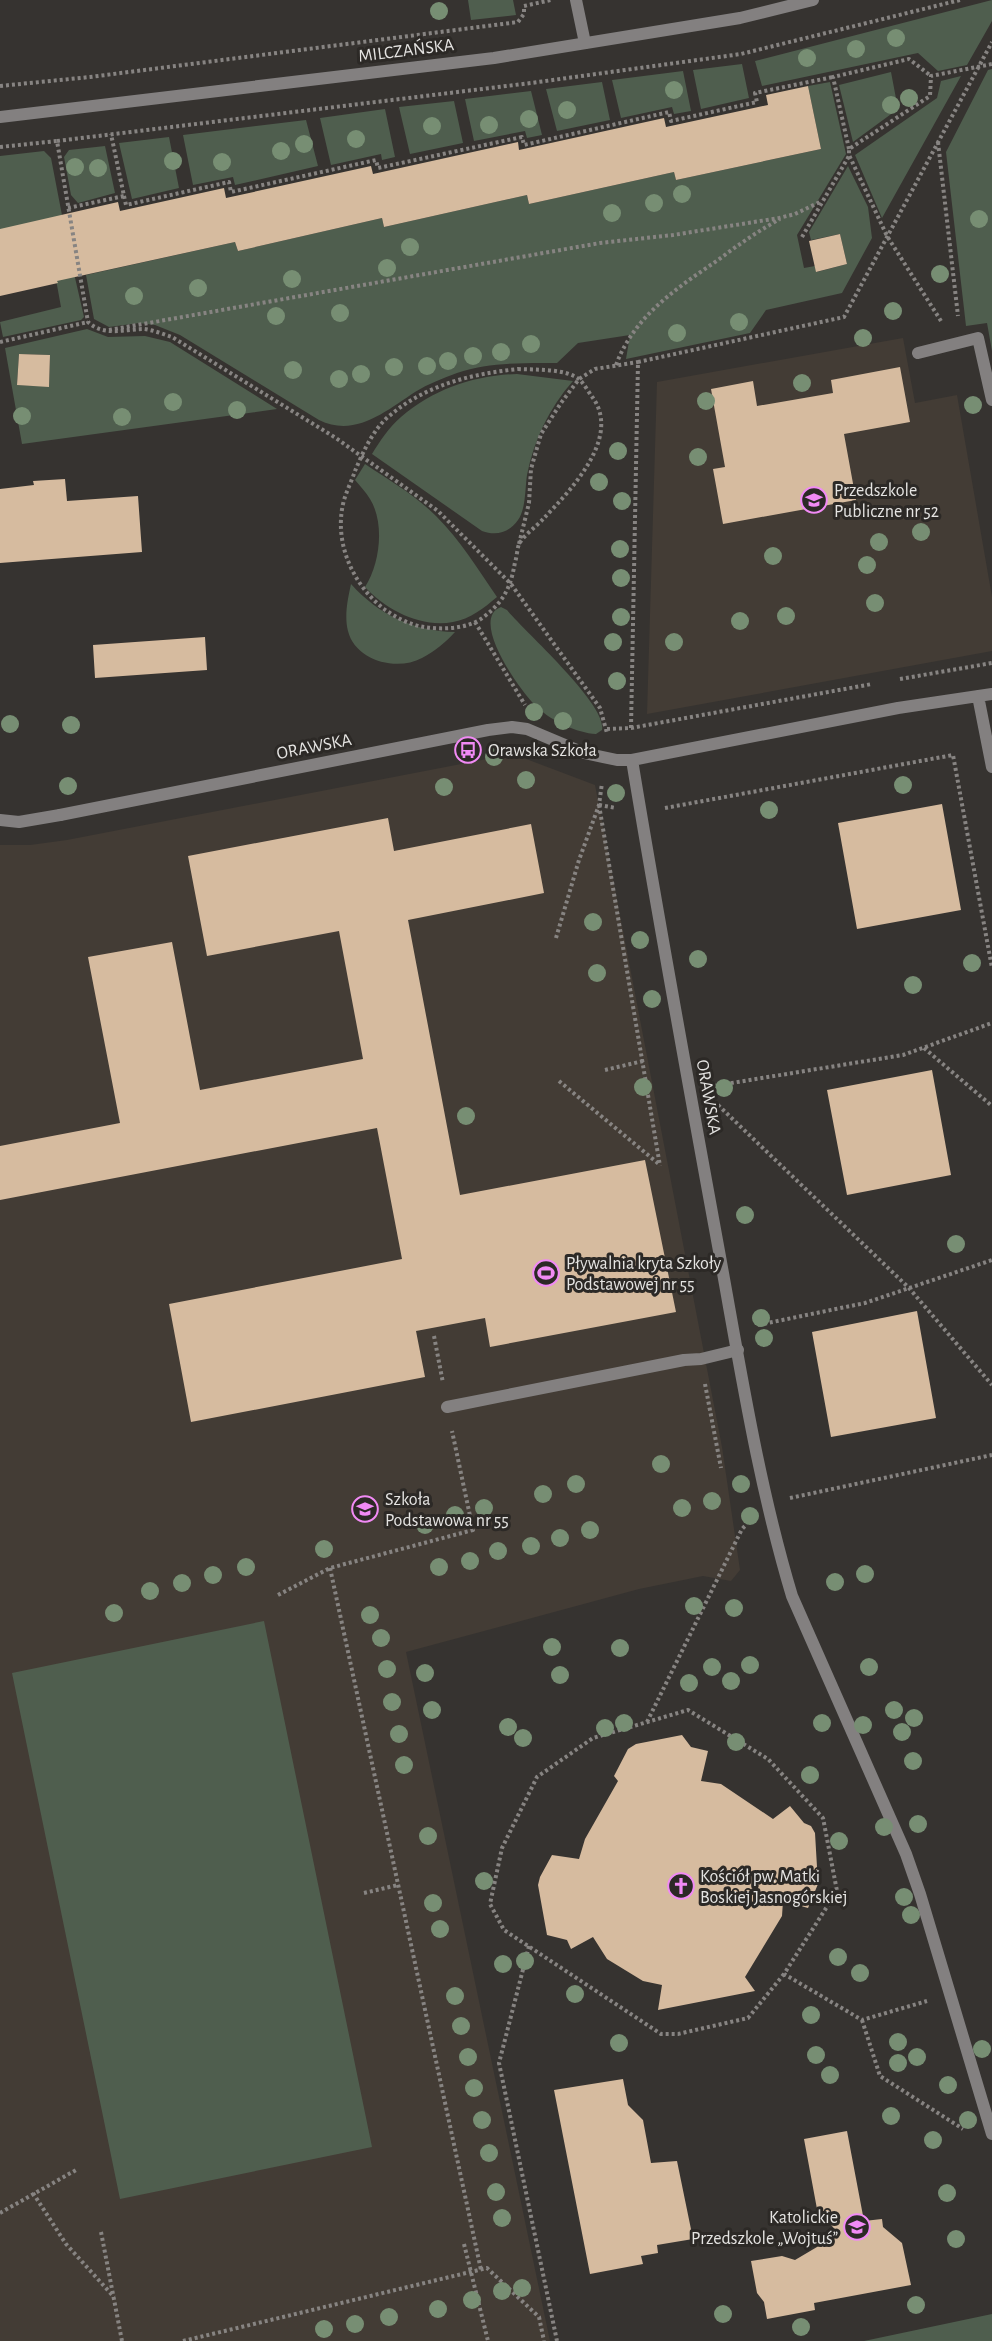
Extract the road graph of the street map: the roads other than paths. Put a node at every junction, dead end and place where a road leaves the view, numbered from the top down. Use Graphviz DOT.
graph roads {
  1 [pos="576,0"];
  2 [pos="813,0"];
  3 [pos="585,43"];
  4 [pos="0,117"];
  5 [pos="918,353"];
  6 [pos="992,400"];
  7 [pos="992,694"];
  8 [pos="978,696"];
  9 [pos="632,760"];
  10 [pos="992,767"];
  11 [pos="0,820"];
  12 [pos="738,1350"];
  13 [pos="447,1407"];
  14 [pos="992,2134"];
  1 -- 3 [label="street"];
  2 -- 3 [label="street, MILCZAŃSKA"];
  3 -- 4 [label="street, MILCZAŃSKA"];
  5 -- 6 [label="street"];
  7 -- 8 [label="street, ORAWSKA"];
  8 -- 9 [label="street, ORAWSKA"];
  8 -- 10 [label="street"];
  9 -- 11 [label="street, ORAWSKA"];
  9 -- 12 [label="street, ORAWSKA"];
  12 -- 13 [label="street"];
  12 -- 14 [label="street, ORAWSKA"];
}
